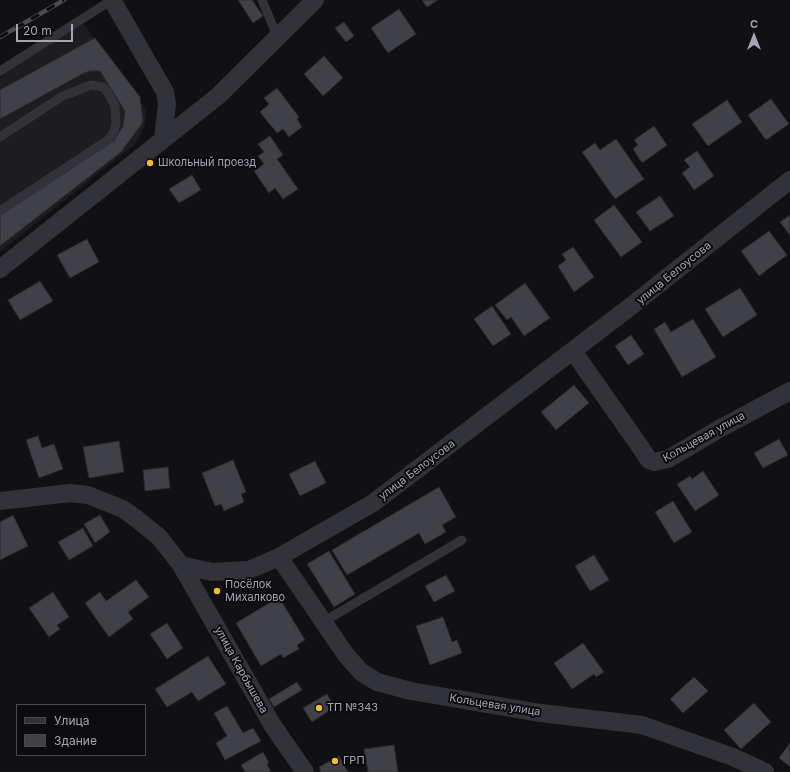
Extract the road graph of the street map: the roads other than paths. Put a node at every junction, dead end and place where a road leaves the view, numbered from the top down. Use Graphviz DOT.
graph roads {
  1 [pos="112,0"];
  2 [pos="262,0"];
  3 [pos="315,0"];
  4 [pos="277,36"];
  5 [pos="0,71"];
  6 [pos="0,137"];
  7 [pos="163,138"];
  8 [pos="790,180"];
  9 [pos="0,211"];
  10 [pos="0,269"];
  11 [pos="573,351"];
  12 [pos="790,392"];
  13 [pos="0,501"];
  14 [pos="462,540"];
  15 [pos="279,557"];
  16 [pos="181,565"];
  17 [pos="323,622"];
  18 [pos="305,772"];
  19 [pos="765,772"];
  1 -- 5 [label="lane"];
  1 -- 7 [label="street"];
  2 -- 4 [label="lane"];
  3 -- 4 [label="street"];
  4 -- 7 [label="street"];
  6 -- 9 [label="lane"];
  7 -- 10 [label="street"];
  8 -- 11 [label="street, улица Белоусова"];
  11 -- 12 [label="street, Кольцевая улица"];
  11 -- 15 [label="street, улица Белоусова"];
  13 -- 16 [label="street"];
  14 -- 17 [label="lane"];
  15 -- 16 [label="street, улица Белоусова"];
  15 -- 17 [label="street, Кольцевая улица"];
  16 -- 18 [label="street, улица Карбышева"];
  17 -- 19 [label="street, Кольцевая улица"];
}
